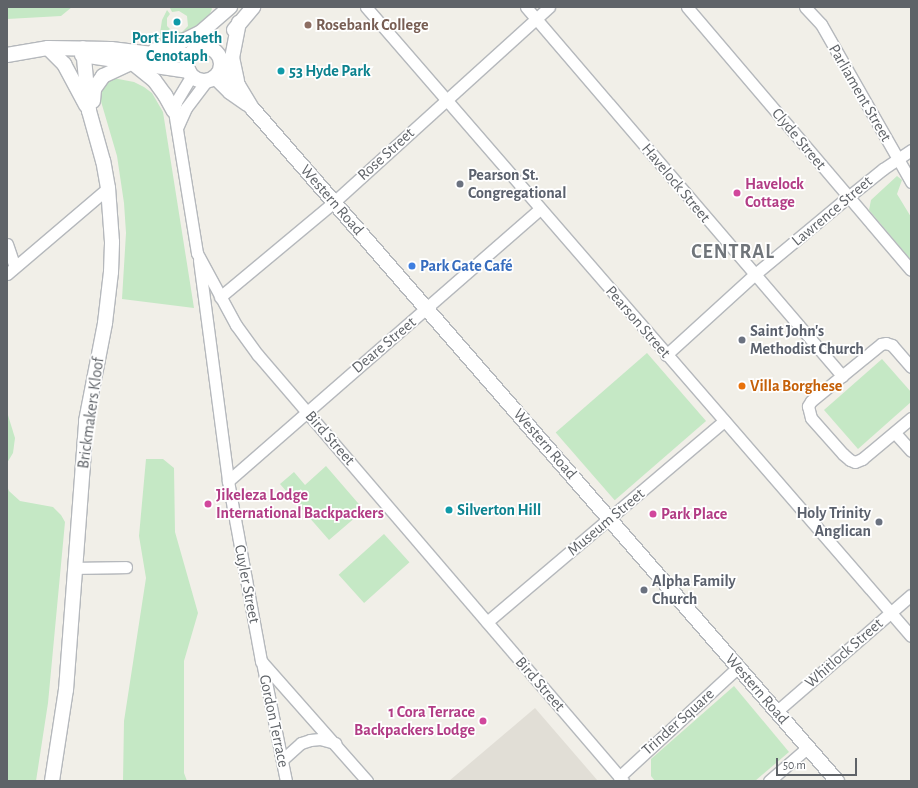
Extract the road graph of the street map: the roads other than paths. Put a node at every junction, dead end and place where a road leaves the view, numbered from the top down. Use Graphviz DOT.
graph roads {
  1 [pos="230,7"];
  2 [pos="253,7"];
  3 [pos="366,7"];
  4 [pos="526,7"];
  5 [pos="549,7"];
  6 [pos="687,7"];
  7 [pos="805,7"];
  8 [pos="536,18"];
  9 [pos="239,23"];
  10 [pos="202,47"];
  11 [pos="48,48"];
  12 [pos="83,52"];
  13 [pos="145,53"];
  14 [pos="7,55"];
  15 [pos="189,55"];
  16 [pos="220,60"];
  17 [pos="132,63"];
  18 [pos="190,73"];
  19 [pos="210,79"];
  20 [pos="238,85"];
  21 [pos="446,99"];
  22 [pos="252,108"];
  23 [pos="89,111"];
  24 [pos="174,111"];
  25 [pos="177,128"];
  26 [pos="94,130"];
  27 [pos="911,150"];
  28 [pos="898,159"];
  29 [pos="911,182"];
  30 [pos="108,188"];
  31 [pos="848,197"];
  32 [pos="334,202"];
  33 [pos="540,209"];
  34 [pos="7,244"];
  35 [pos="198,253"];
  36 [pos="911,270"];
  37 [pos="11,271"];
  38 [pos="754,275"];
  39 [pos="220,297"];
  40 [pos="427,309"];
  41 [pos="666,355"];
  42 [pos="911,367"];
  43 [pos="842,376"];
  44 [pos="306,411"];
  45 [pos="911,418"];
  46 [pos="724,421"];
  47 [pos="895,433"];
  48 [pos="911,451"];
  49 [pos="228,481"];
  50 [pos="610,520"];
  51 [pos="126,567"];
  52 [pos="76,568"];
  53 [pos="911,595"];
  54 [pos="891,613"];
  55 [pos="487,622"];
  56 [pos="911,636"];
  57 [pos="261,661"];
  58 [pos="738,667"];
  59 [pos="777,712"];
  60 [pos="335,743"];
  61 [pos="808,747"];
  62 [pos="282,760"];
  63 [pos="621,779"];
  64 [pos="52,781"];
  65 [pos="286,781"];
  66 [pos="367,781"];
  67 [pos="769,781"];
  68 [pos="837,781"];
  1 -- 10 [label="street"];
  1 -- 13 [label="street"];
  2 -- 9 [label="street"];
  3 -- 21 [label="street, Pearson Street"];
  4 -- 8 [label="street, Havelock Street"];
  5 -- 8 [label="street, Rose Street"];
  6 -- 31 [label="street, Clyde Street"];
  7 -- 28 [label="street, Parliament Street"];
  8 -- 21 [label="street, Rose Street"];
  8 -- 38 [label="street, Havelock Street"];
  9 -- 16 [label="street"];
  9 -- 20 [label="street"];
  10 -- 15 [label="street"];
  10 -- 16 [label="street"];
  11 -- 12 [label="street"];
  11 -- 14 [label="street"];
  11 -- 23 [label="street"];
  12 -- 13 [label="street"];
  12 -- 17 [label="street"];
  12 -- 23 [label="street, Brickmakers Kloof"];
  13 -- 15 [label="street"];
  15 -- 18 [label="street"];
  16 -- 19 [label="street"];
  16 -- 20 [label="street, Western Road"];
  17 -- 18 [label="street"];
  17 -- 24 [label="street"];
  17 -- 26 [label="street"];
  18 -- 19 [label="street"];
  18 -- 24 [label="street"];
  19 -- 22 [label="street, Western Road"];
  19 -- 25 [label="street"];
  20 -- 22 [label="street, Western Road"];
  21 -- 32 [label="street, Rose Street"];
  21 -- 33 [label="street, Pearson Street"];
  22 -- 32 [label="street, Western Road"];
  23 -- 26 [label="street, Brickmakers Kloof"];
  24 -- 25 [label="street, Bird Street"];
  25 -- 35 [label="street, Bird Street"];
  26 -- 30 [label="street, Brickmakers Kloof"];
  27 -- 28 [label="street, Lawrence Street"];
  28 -- 29 [label="street, Parliament Street"];
  28 -- 31 [label="street, Lawrence Street"];
  30 -- 37 [label="street"];
  30 -- 52 [label="street, Brickmakers Kloof"];
  31 -- 36 [label="street, Clyde Street"];
  31 -- 38 [label="street, Lawrence Street"];
  32 -- 39 [label="street, Rose Street"];
  32 -- 40 [label="street, Western Road"];
  33 -- 40 [label="street, Deare Street"];
  33 -- 41 [label="street, Pearson Street"];
  34 -- 37 [label="street"];
  35 -- 39 [label="street, Bird Street"];
  35 -- 49 [label="street, Cuyler Street"];
  38 -- 41 [label="street, Lawrence Street"];
  38 -- 43 [label="street, Havelock Street"];
  39 -- 44 [label="street, Bird Street"];
  40 -- 44 [label="street, Deare Street"];
  40 -- 50 [label="street, Western Road"];
  41 -- 46 [label="street, Pearson Street"];
  42 -- 43 [label="street"];
  43 -- 47 [label="street"];
  44 -- 49 [label="street, Deare Street"];
  44 -- 55 [label="street, Bird Street"];
  45 -- 47 [label="street"];
  46 -- 50 [label="street, Museum Street"];
  46 -- 54 [label="street, Pearson Street"];
  47 -- 48 [label="street"];
  49 -- 57 [label="street, Cuyler Street"];
  50 -- 55 [label="street, Museum Street"];
  50 -- 58 [label="street, Western Road"];
  51 -- 52 [label="street"];
  52 -- 64 [label="street, Brickmakers Kloof"];
  53 -- 54 [label="street, Whitlock Street"];
  54 -- 56 [label="street, Pearson Street"];
  54 -- 59 [label="street, Whitlock Street"];
  55 -- 63 [label="street, Bird Street"];
  57 -- 60 [label="street"];
  57 -- 62 [label="street, Gordon Terrace"];
  58 -- 59 [label="street, Western Road"];
  58 -- 63 [label="street, Trinder Square"];
  59 -- 61 [label="street, Western Road"];
  60 -- 62 [label="street"];
  60 -- 66 [label="street"];
  61 -- 67 [label="street"];
  61 -- 68 [label="street, Western Road"];
  62 -- 65 [label="street, Gordon Terrace"];
}
